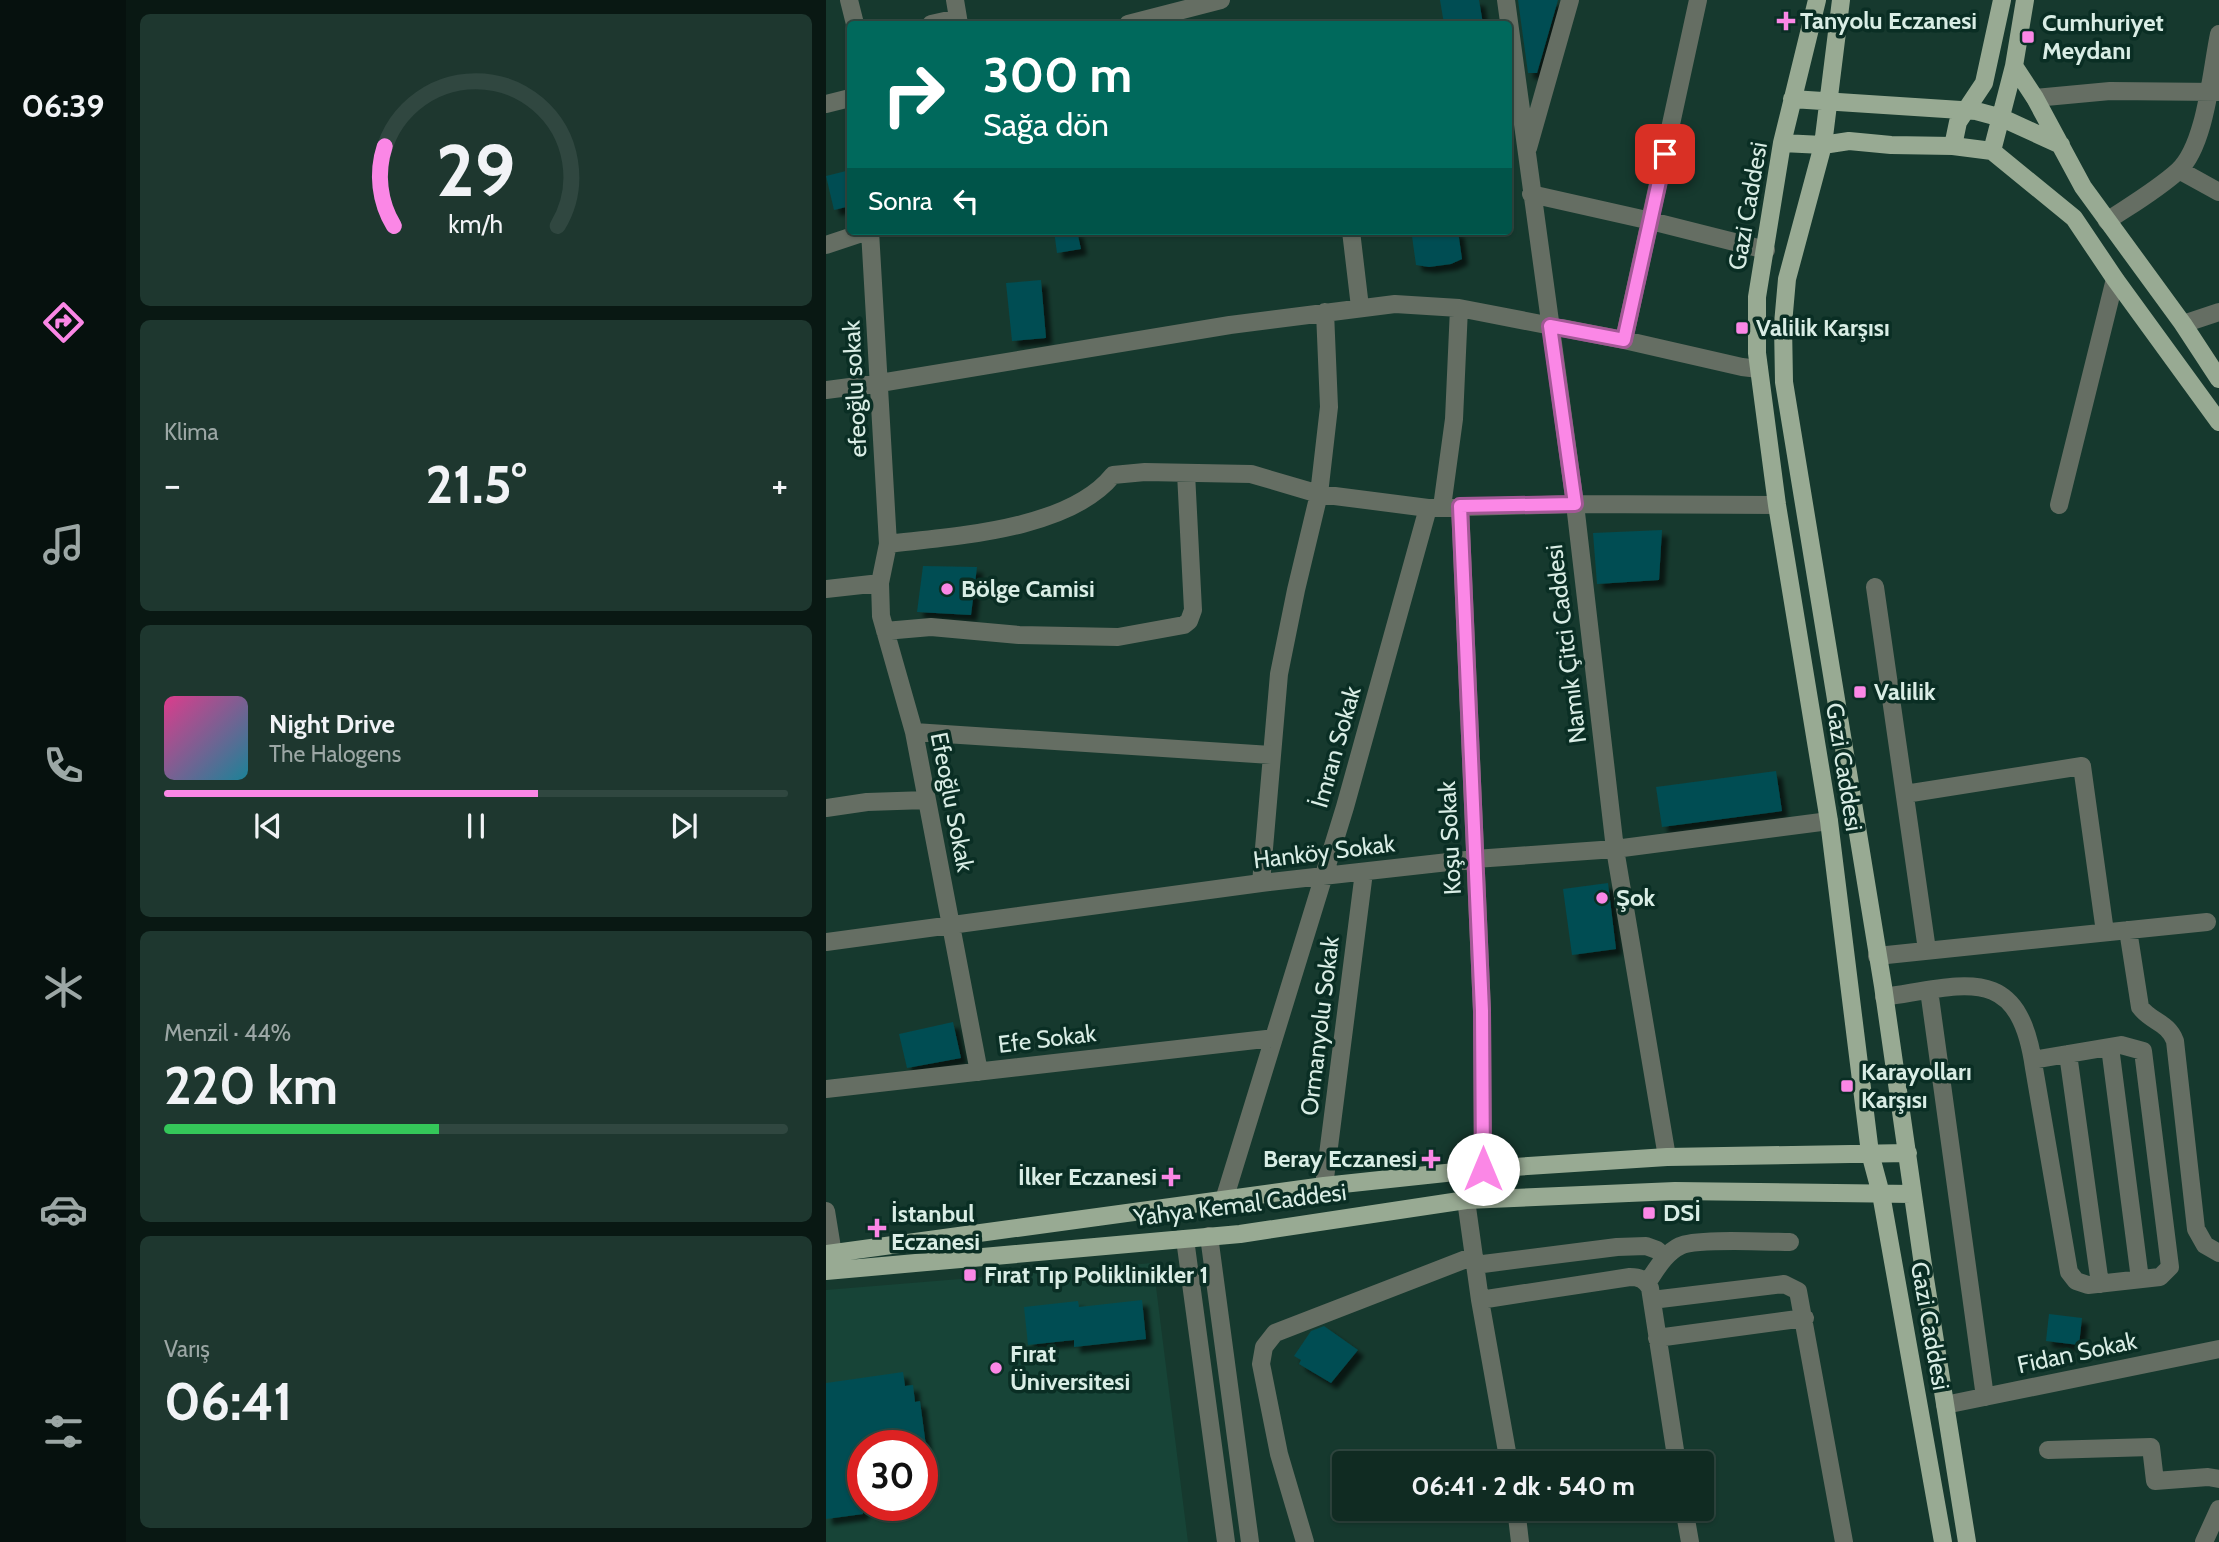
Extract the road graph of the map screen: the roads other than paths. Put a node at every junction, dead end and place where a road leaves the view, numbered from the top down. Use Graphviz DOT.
graph roads {
  1 [pos="849,0"];
  2 [pos="1221,0"];
  3 [pos="1506,0"];
  4 [pos="1570,0"];
  5 [pos="1699,0"];
  6 [pos="1817,0"];
  7 [pos="1841,0"];
  8 [pos="2002,0"];
  9 [pos="2025,0"];
  10 [pos="1166,7"];
  11 [pos="957,14"];
  12 [pos="854,21"];
  13 [pos="939,21"];
  14 [pos="1135,21"];
  15 [pos="1508,21"];
  16 [pos="2219,34"];
  17 [pos="2014,66"];
  18 [pos="1513,91"];
  19 [pos="2213,92"];
  20 [pos="847,98"];
  21 [pos="2035,98"];
  22 [pos="1792,99"];
  23 [pos="1829,102"];
  24 [pos="826,104"];
  25 [pos="1965,110"];
  26 [pos="2002,118"];
  27 [pos="1782,144"];
  28 [pos="1823,145"];
  29 [pos="2062,145"];
  30 [pos="1953,146"];
  31 [pos="1992,151"];
  32 [pos="1527,155"];
  33 [pos="2179,170"];
  34 [pos="2219,192"];
  35 [pos="1531,194"];
  36 [pos="1651,221"];
  37 [pos="2108,221"];
  38 [pos="857,235"];
  39 [pos="869,235"];
  40 [pos="1351,235"];
  41 [pos="826,245"];
  42 [pos="1766,250"];
  43 [pos="2115,279"];
  44 [pos="1360,307"];
  45 [pos="1459,308"];
  46 [pos="1325,312"];
  47 [pos="2219,312"];
  48 [pos="2183,324"];
  49 [pos="1550,326"];
  50 [pos="1624,340"];
  51 [pos="1759,369"];
  52 [pos="2219,379"];
  53 [pos="880,383"];
  54 [pos="826,390"];
  55 [pos="2219,422"];
  56 [pos="1186,473"];
  57 [pos="1319,494"];
  58 [pos="1575,504"];
  59 [pos="1777,505"];
  60 [pos="2059,505"];
  61 [pos="1443,507"];
  62 [pos="888,544"];
  63 [pos="880,583"];
  64 [pos="1875,587"];
  65 [pos="826,589"];
  66 [pos="885,631"];
  67 [pos="914,732"];
  68 [pos="1271,755"];
  69 [pos="1905,794"];
  70 [pos="927,800"];
  71 [pos="826,808"];
  72 [pos="1829,821"];
  73 [pos="1615,849"];
  74 [pos="1475,859"];
  75 [pos="1364,872"];
  76 [pos="1324,877"];
  77 [pos="1261,883"];
  78 [pos="2207,922"];
  79 [pos="951,924"];
  80 [pos="2128,930"];
  81 [pos="2105,932"];
  82 [pos="826,942"];
  83 [pos="1927,950"];
  84 [pos="1877,956"];
  85 [pos="1929,990"];
  86 [pos="1884,997"];
  87 [pos="1274,1038"];
  88 [pos="2110,1047"];
  89 [pos="2068,1054"];
  90 [pos="2033,1060"];
  91 [pos="978,1072"];
  92 [pos="826,1089"];
  93 [pos="1870,1153"];
  94 [pos="1908,1153"];
  95 [pos="1667,1157"];
  96 [pos="1483,1169"];
  97 [pos="1324,1186"];
  98 [pos="1881,1194"];
  99 [pos="1912,1194"];
  100 [pos="1224,1200"];
  101 [pos="1466,1200"];
  102 [pos="826,1211"];
  103 [pos="1209,1236"];
  104 [pos="1185,1239"];
  105 [pos="1790,1242"];
  106 [pos="2219,1253"];
  107 [pos="830,1254"];
  108 [pos="1665,1257"];
  109 [pos="1475,1260"];
  110 [pos="826,1271"];
  111 [pos="2140,1279"];
  112 [pos="2100,1284"];
  113 [pos="1649,1291"];
  114 [pos="1480,1300"];
  115 [pos="1805,1318"];
  116 [pos="1657,1338"];
  117 [pos="2219,1349"];
  118 [pos="1985,1396"];
  119 [pos="1945,1405"];
  120 [pos="2048,1450"];
  121 [pos="1507,1451"];
  122 [pos="1674,1451"];
  123 [pos="2219,1479"];
  124 [pos="2219,1509"];
  125 [pos="1518,1521"];
  126 [pos="1686,1521"];
  127 [pos="1226,1542"];
  128 [pos="1250,1542"];
  129 [pos="1305,1542"];
  130 [pos="1520,1542"];
  131 [pos="1689,1542"];
  132 [pos="1844,1542"];
  133 [pos="1943,1542"];
  134 [pos="1967,1542"];
  135 [pos="2204,1542"];
  1 -- 12 [label="street"];
  2 -- 10 [label="street"];
  3 -- 15 [label="street, Namık Çitci Caddesi"];
  4 -- 32 [label="street"];
  5 -- 36 [label="street"];
  6 -- 22 [label="main road, Gazi Caddesi"];
  7 -- 23 [label="main road, Gazi Caddesi"];
  8 -- 25 [label="main road"];
  9 -- 17 [label="main road"];
  10 -- 14 [label="street"];
  11 -- 13 [label="street"];
  16 -- 19 [label="street"];
  17 -- 21 [label="main road"];
  17 -- 26 [label="main road"];
  18 -- 32 [label="street, Namık Çitci Caddesi"];
  19 -- 21 [label="street"];
  19 -- 33 [label="street"];
  20 -- 24 [label="street"];
  21 -- 29 [label="main road"];
  22 -- 23 [label="main road"];
  22 -- 27 [label="main road, Gazi Caddesi"];
  23 -- 25 [label="main road"];
  23 -- 28 [label="main road, Gazi Caddesi"];
  25 -- 26 [label="main road"];
  25 -- 30 [label="main road"];
  26 -- 29 [label="main road"];
  26 -- 31 [label="main road"];
  27 -- 28 [label="main road"];
  27 -- 42 [label="main road, Gazi Caddesi"];
  28 -- 30 [label="main road"];
  28 -- 84 [label="main road, Gazi Caddesi"];
  29 -- 37 [label="main road"];
  30 -- 31 [label="main road"];
  31 -- 43 [label="main road"];
  32 -- 35 [label="street, Namık Çitci Caddesi"];
  33 -- 34 [label="street"];
  33 -- 37 [label="street"];
  35 -- 36 [label="street"];
  35 -- 49 [label="street, Namık Çitci Caddesi"];
  36 -- 42 [label="street"];
  36 -- 50 [label="street"];
  37 -- 48 [label="main road"];
  38 -- 41 [label="street"];
  39 -- 53 [label="street, efeoğlu sokak"];
  40 -- 44 [label="street"];
  42 -- 51 [label="main road, Gazi Caddesi"];
  43 -- 55 [label="main road"];
  43 -- 60 [label="street"];
  44 -- 45 [label="street"];
  44 -- 46 [label="street"];
  45 -- 49 [label="street"];
  45 -- 61 [label="street"];
  46 -- 53 [label="street"];
  46 -- 57 [label="street"];
  47 -- 48 [label="street"];
  48 -- 52 [label="main road"];
  49 -- 50 [label="street"];
  49 -- 58 [label="street, Namık Çitci Caddesi"];
  50 -- 51 [label="street"];
  51 -- 59 [label="main road, Gazi Caddesi"];
  53 -- 54 [label="street"];
  53 -- 62 [label="street, efeoğlu sokak"];
  56 -- 57 [label="street"];
  56 -- 62 [label="street"];
  56 -- 66 [label="street"];
  57 -- 61 [label="street"];
  57 -- 68 [label="street"];
  58 -- 59 [label="street"];
  58 -- 61 [label="street"];
  58 -- 73 [label="street, Namık Çitci Caddesi"];
  59 -- 72 [label="main road, Gazi Caddesi"];
  61 -- 74 [label="street, Koşu Sokak"];
  61 -- 76 [label="street, İmran Sokak"];
  62 -- 63 [label="street, Efeoğlu Sokak"];
  63 -- 65 [label="street"];
  63 -- 66 [label="street, Efeoğlu Sokak"];
  64 -- 69 [label="street"];
  66 -- 67 [label="street, Efeoğlu Sokak"];
  67 -- 68 [label="street"];
  67 -- 70 [label="street, Efeoğlu Sokak"];
  68 -- 77 [label="street"];
  69 -- 81 [label="street"];
  69 -- 83 [label="street"];
  70 -- 71 [label="street"];
  70 -- 79 [label="street, Efeoğlu Sokak"];
  72 -- 73 [label="street, Hanköy Sokak"];
  72 -- 93 [label="main road, Gazi Caddesi"];
  73 -- 74 [label="street, Hanköy Sokak"];
  73 -- 95 [label="street, Namık Çitci Caddesi"];
  74 -- 75 [label="street, Hanköy Sokak"];
  74 -- 96 [label="street, Koşu Sokak"];
  75 -- 76 [label="street, Hanköy Sokak"];
  75 -- 97 [label="street, Ormanyolu Sokak"];
  76 -- 77 [label="street, Hanköy Sokak"];
  76 -- 87 [label="street, İmran Sokak"];
  77 -- 79 [label="street, Hanköy Sokak"];
  78 -- 80 [label="street"];
  79 -- 82 [label="street, Hanköy Sokak"];
  79 -- 91 [label="street, Efeoğlu Sokak"];
  80 -- 81 [label="street"];
  80 -- 106 [label="street"];
  81 -- 83 [label="street"];
  83 -- 84 [label="street"];
  84 -- 86 [label="main road, Gazi Caddesi"];
  85 -- 86 [label="street"];
  85 -- 90 [label="street"];
  85 -- 118 [label="street"];
  86 -- 94 [label="main road, Gazi Caddesi"];
  87 -- 91 [label="street, Efe Sokak"];
  87 -- 100 [label="street, İmran Sokak"];
  88 -- 89 [label="street"];
  88 -- 111 [label="street"];
  88 -- 111 [label="street"];
  89 -- 90 [label="street"];
  89 -- 112 [label="street"];
  90 -- 112 [label="street"];
  91 -- 92 [label="street, Efe Sokak"];
  93 -- 94 [label="main road, Yahya Kemal Caddesi"];
  93 -- 95 [label="main road, Yahya Kemal Caddesi"];
  93 -- 98 [label="main road, Gazi Caddesi"];
  94 -- 99 [label="main road, Gazi Caddesi"];
  95 -- 96 [label="main road, Yahya Kemal Caddesi"];
  96 -- 97 [label="main road, Yahya Kemal Caddesi"];
  97 -- 100 [label="main road, Yahya Kemal Caddesi"];
  98 -- 99 [label="main road, Yahya Kemal Caddesi"];
  98 -- 101 [label="main road, Yahya Kemal Caddesi"];
  98 -- 133 [label="main road, Gazi Caddesi"];
  99 -- 119 [label="main road, Gazi Caddesi"];
  100 -- 107 [label="main road, Yahya Kemal Caddesi"];
  101 -- 103 [label="main road, Yahya Kemal Caddesi"];
  101 -- 109 [label="street"];
  102 -- 107 [label="street"];
  103 -- 104 [label="main road, Yahya Kemal Caddesi"];
  103 -- 128 [label="street"];
  104 -- 110 [label="main road, Yahya Kemal Caddesi"];
  104 -- 127 [label="street"];
  105 -- 108 [label="street"];
  108 -- 109 [label="street"];
  108 -- 113 [label="street"];
  109 -- 114 [label="street"];
  109 -- 129 [label="street"];
  111 -- 112 [label="street"];
  113 -- 114 [label="street"];
  113 -- 115 [label="street"];
  113 -- 116 [label="street"];
  114 -- 121 [label="street"];
  115 -- 116 [label="street"];
  115 -- 132 [label="street"];
  116 -- 122 [label="street"];
  117 -- 118 [label="street, Fidan Sokak"];
  118 -- 119 [label="street, Fidan Sokak"];
  119 -- 134 [label="main road, Gazi Caddesi"];
  120 -- 123 [label="street"];
  124 -- 135 [label="street"];
  125 -- 130 [label="street"];
  126 -- 131 [label="street"];
}
